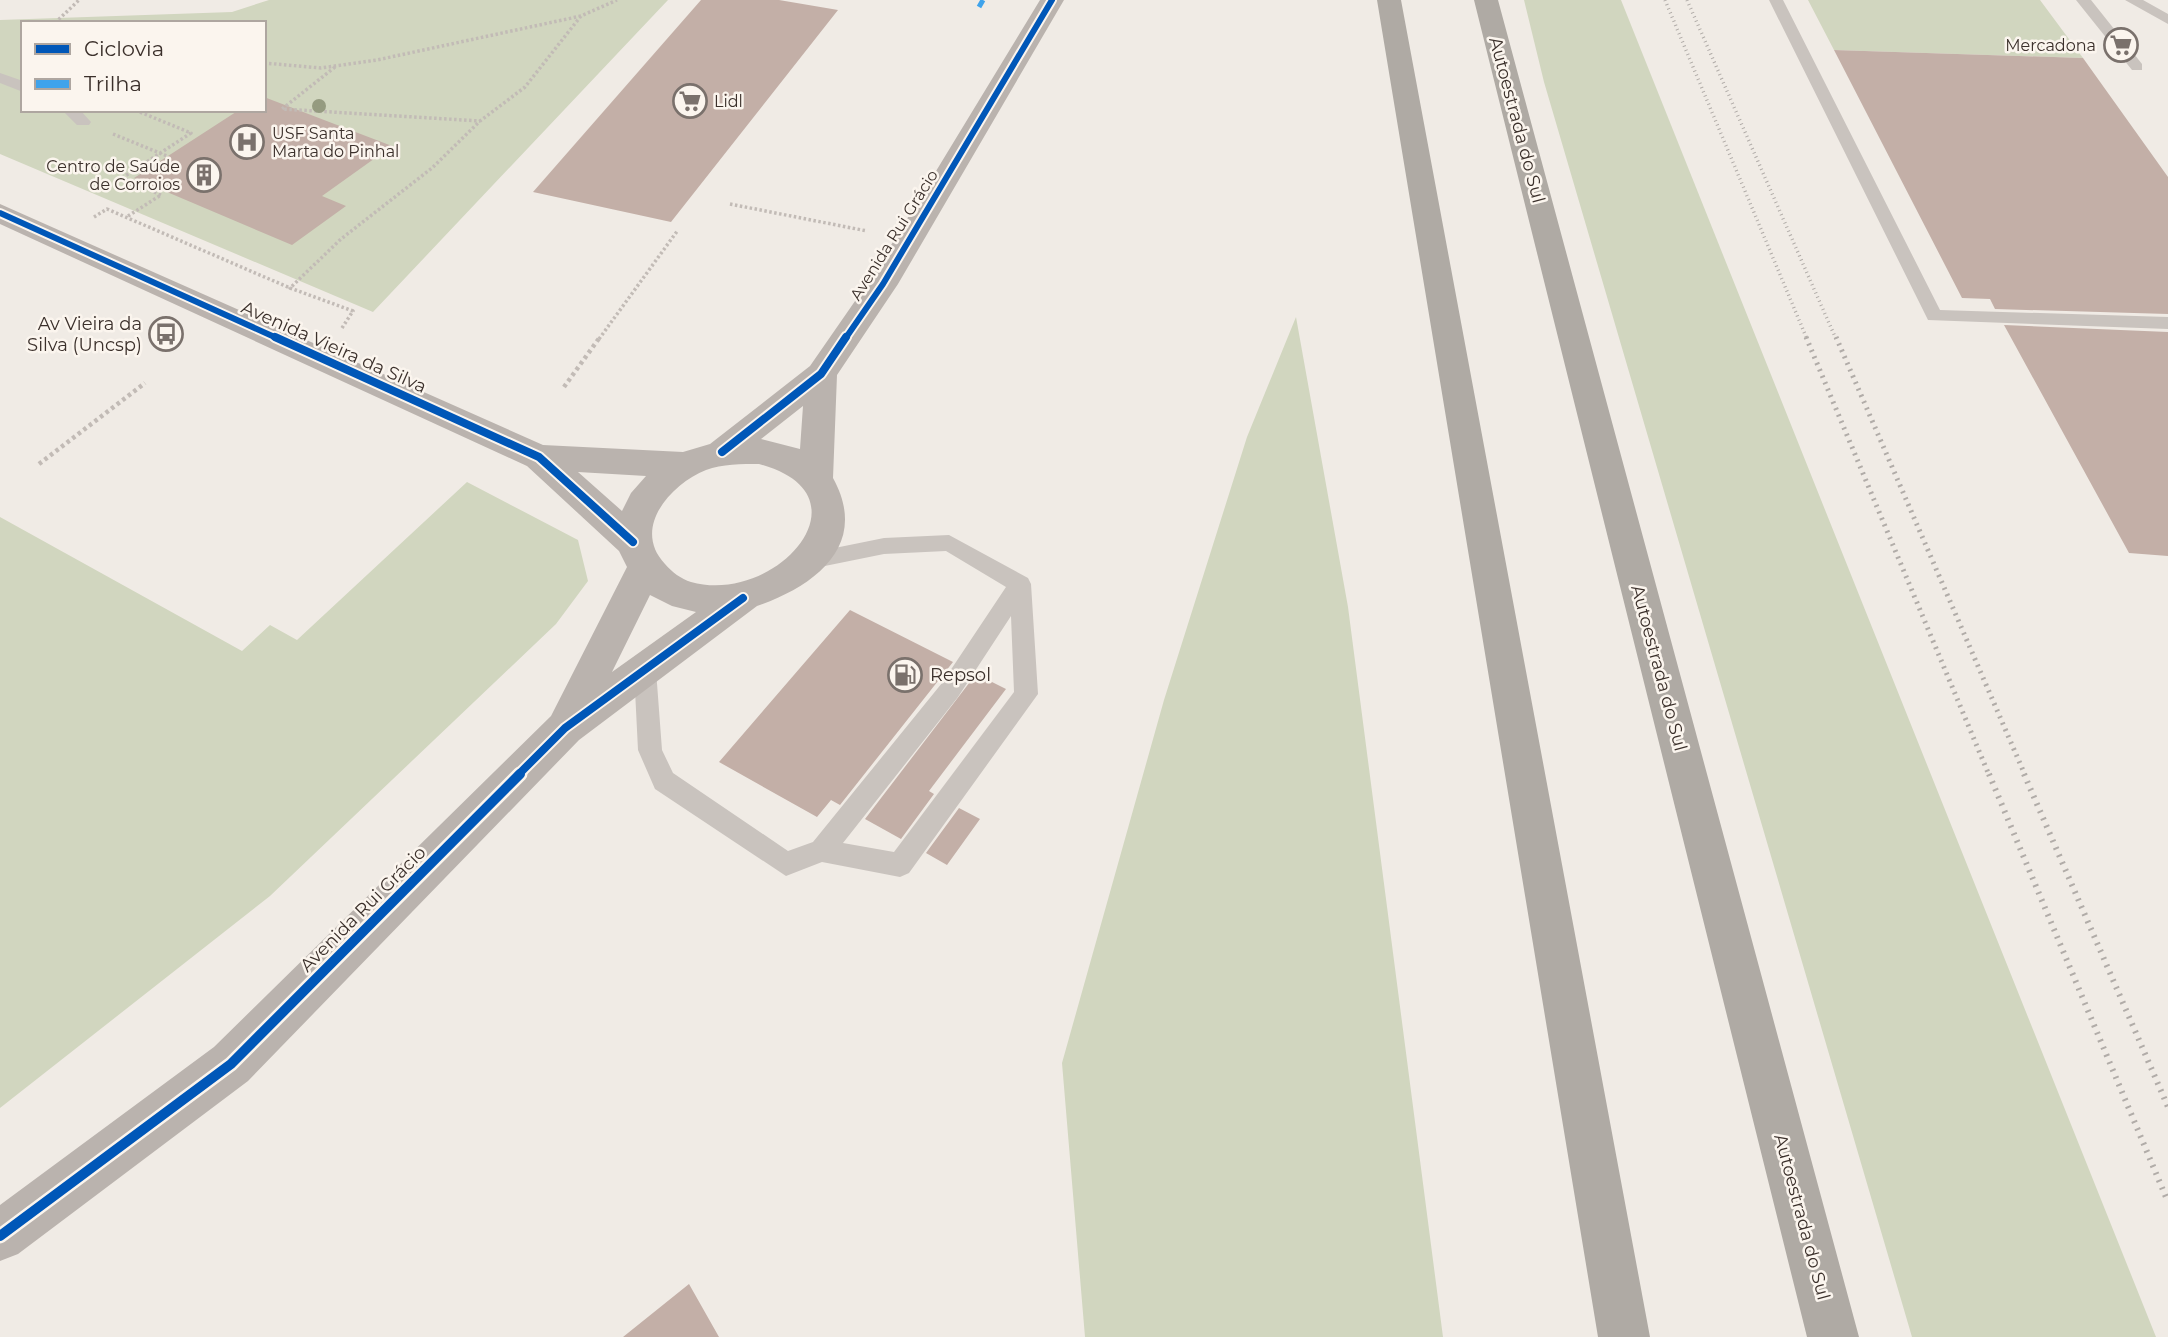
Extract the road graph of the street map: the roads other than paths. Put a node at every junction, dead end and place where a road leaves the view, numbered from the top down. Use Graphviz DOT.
graph roads {
  1 [pos="1052,0"];
  2 [pos="1389,0"];
  3 [pos="1486,0"];
  4 [pos="1776,0"];
  5 [pos="2083,0"];
  6 [pos="2132,0"];
  7 [pos="2168,20"];
  8 [pos="2137,67"];
  9 [pos="0,78"];
  10 [pos="21,86"];
  11 [pos="72,112"];
  12 [pos="83,122"];
  13 [pos="0,213"];
  14 [pos="2168,323"];
  15 [pos="821,374"];
  16 [pos="722,452"];
  17 [pos="539,457"];
  18 [pos="687,465"];
  19 [pos="816,478"];
  20 [pos="638,555"];
  21 [pos="810,561"];
  22 [pos="1020,584"];
  23 [pos="743,598"];
  24 [pos="645,670"];
  25 [pos="565,728"];
  26 [pos="822,850"];
  27 [pos="0,1236"];
  28 [pos="1624,1337"];
  29 [pos="1833,1337"];
  1 -- 15 [label="street, Avenida Rui Grácio"];
  2 -- 28 [label="highway"];
  3 -- 29 [label="highway, Autoestrada do Sul"];
  4 -- 14 [label="lane"];
  5 -- 8 [label="lane"];
  6 -- 7 [label="lane"];
  9 -- 10 [label="lane"];
  11 -- 12 [label="lane"];
  13 -- 17 [label="street, Avenida Vieira da Silva"];
  15 -- 16 [label="street, Avenida Rui Grácio"];
  15 -- 19 [label="street"];
  16 -- 18 [label="street"];
  16 -- 19 [label="street"];
  17 -- 18 [label="street, Avenida Vieira da Silva"];
  17 -- 20 [label="street, Avenida Vieira da Silva"];
  18 -- 20 [label="street"];
  19 -- 21 [label="street"];
  20 -- 23 [label="street"];
  20 -- 25 [label="street, Avenida Rui Grácio"];
  21 -- 22 [label="lane"];
  21 -- 23 [label="street"];
  22 -- 26 [label="lane"];
  22 -- 26 [label="lane"];
  23 -- 24 [label="street, Avenida Rui Grácio"];
  24 -- 25 [label="street, Avenida Rui Grácio"];
  24 -- 26 [label="lane"];
  25 -- 27 [label="street, Avenida Rui Grácio"];
}
